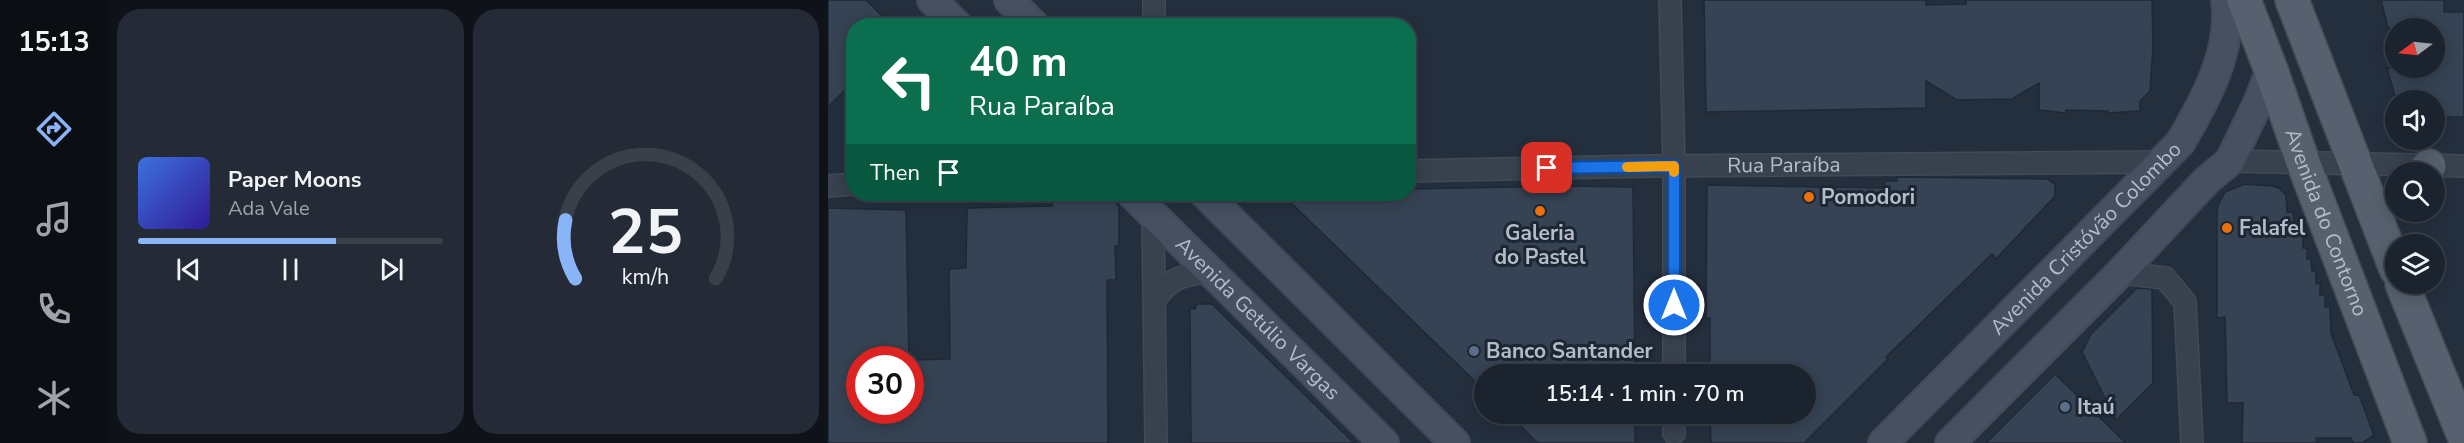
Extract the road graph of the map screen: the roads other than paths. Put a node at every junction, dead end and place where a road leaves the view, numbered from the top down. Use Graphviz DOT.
graph roads {
  1 [pos="932,0"];
  2 [pos="1009,0"];
  3 [pos="1154,0"];
  4 [pos="1670,0"];
  5 [pos="2226,0"];
  6 [pos="2244,0"];
  7 [pos="2284,0"];
  8 [pos="2292,0"];
  9 [pos="950,18"];
  10 [pos="1027,18"];
  11 [pos="1154,18"];
  12 [pos="2271,70"];
  13 [pos="2230,161"];
  14 [pos="2162,162"];
  15 [pos="2303,162"];
  16 [pos="2354,164"];
  17 [pos="1674,166"];
  18 [pos="2385,166"];
  19 [pos="2464,166"];
  20 [pos="2445,168"];
  21 [pos="1416,171"];
  22 [pos="846,185"];
  23 [pos="828,186"];
  24 [pos="1139,201"];
  25 [pos="1212,201"];
  26 [pos="1153,215"];
  27 [pos="2385,242"];
  28 [pos="1209,271"];
  29 [pos="2120,273"];
  30 [pos="2406,294"];
  31 [pos="1154,301"];
  32 [pos="1674,364"];
  33 [pos="2464,436"];
  34 [pos="1156,443"];
  35 [pos="1384,443"];
  36 [pos="1455,443"];
  37 [pos="1883,443"];
  38 [pos="1950,443"];
  39 [pos="2192,443"];
  40 [pos="2410,443"];
  1 -- 9 [label="main road"];
  2 -- 10 [label="main road"];
  3 -- 11 [label="street"];
  4 -- 17 [label="street"];
  5 -- 14 [label="main road, Avenida Cristóvão Colombo"];
  6 -- 12 [label="main road, Avenida do Contorno"];
  7 -- 12 [label="main road"];
  8 -- 16 [label="main road"];
  12 -- 13 [label="main road"];
  12 -- 15 [label="main road, Avenida do Contorno"];
  13 -- 15 [label="street"];
  13 -- 29 [label="main road"];
  14 -- 17 [label="street, Rua Paraíba"];
  14 -- 37 [label="main road, Avenida Cristóvão Colombo"];
  15 -- 16 [label="street"];
  15 -- 40 [label="main road, Avenida do Contorno"];
  16 -- 18 [label="street"];
  16 -- 27 [label="main road"];
  17 -- 21 [label="street, Rua Paraíba"];
  17 -- 32 [label="street"];
  19 -- 20 [label="street"];
  22 -- 23 [label="street"];
  24 -- 26 [label="main road, Avenida Getúlio Vargas"];
  25 -- 36 [label="main road"];
  26 -- 28 [label="main road, Avenida Getúlio Vargas"];
  26 -- 31 [label="street"];
  28 -- 31 [label="street"];
  28 -- 35 [label="main road, Avenida Getúlio Vargas"];
  29 -- 38 [label="main road"];
  29 -- 39 [label="street"];
  30 -- 33 [label="main road"];
  31 -- 34 [label="street"];
}
